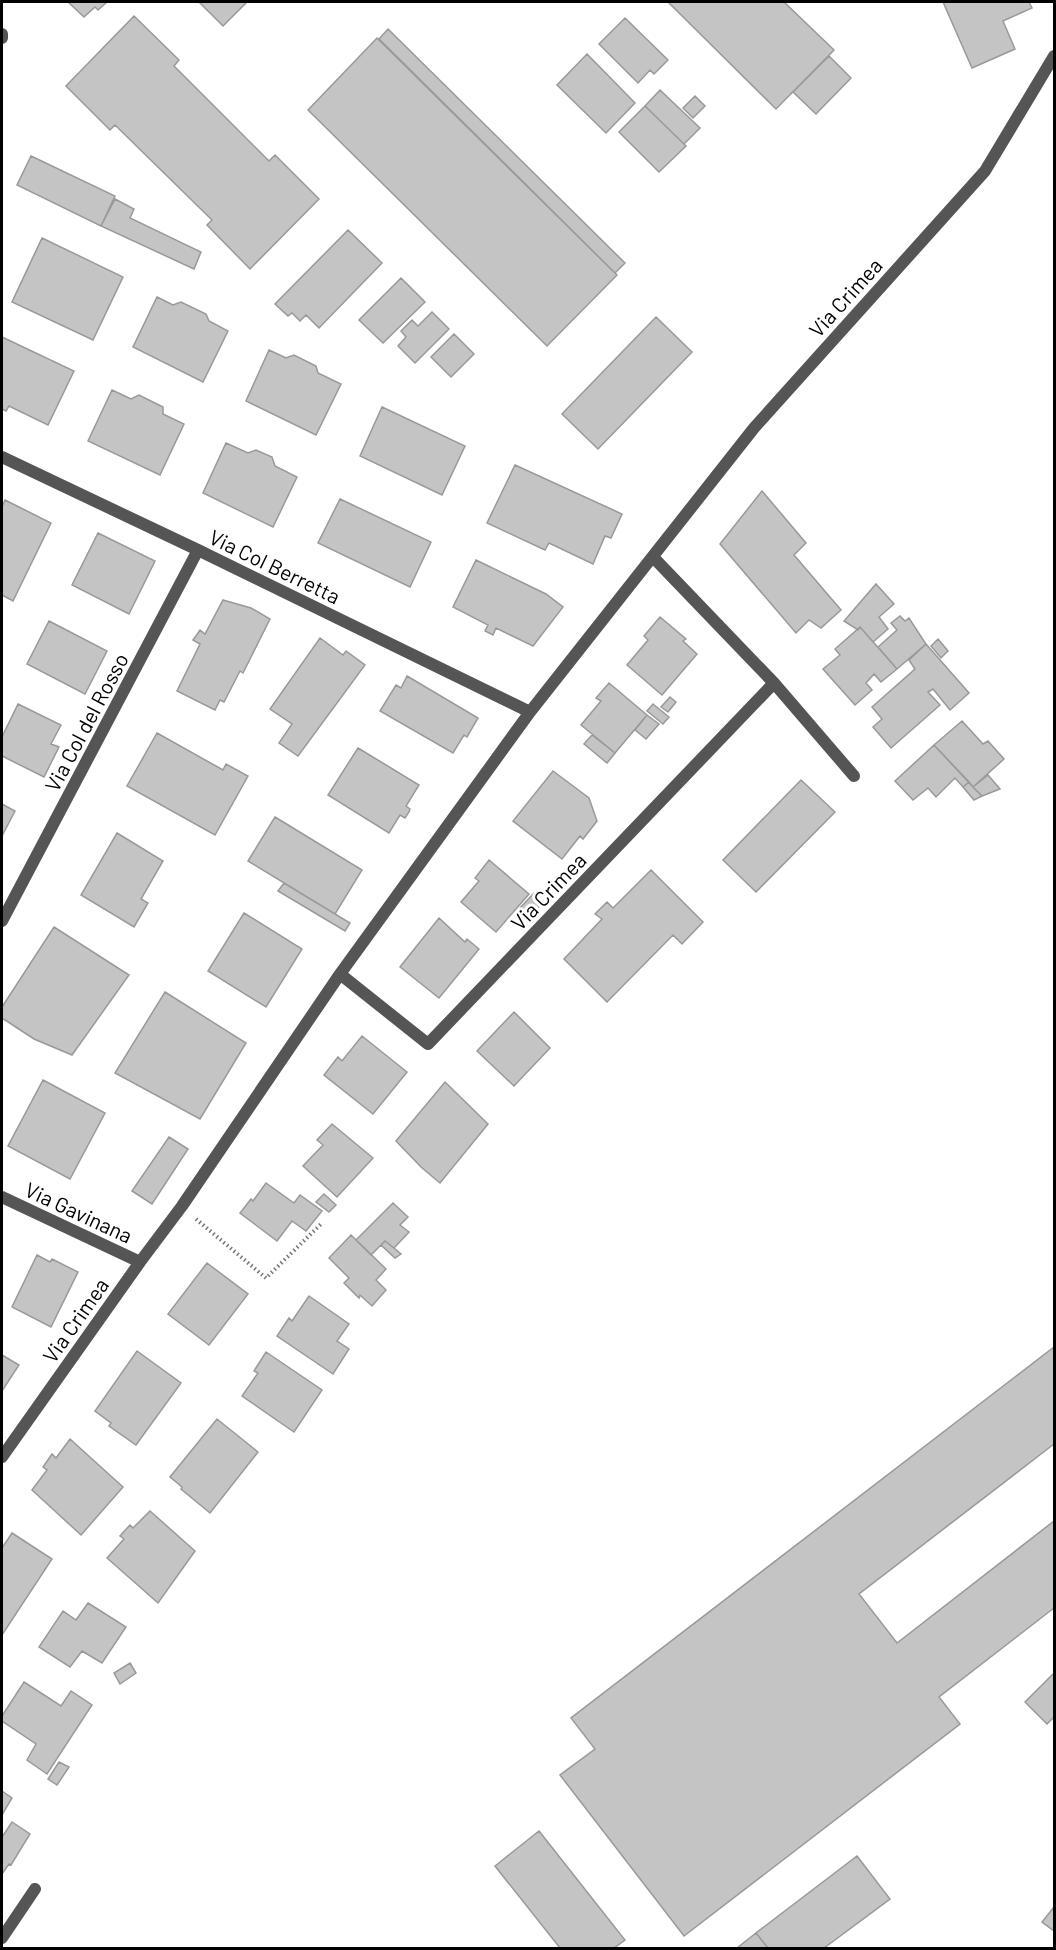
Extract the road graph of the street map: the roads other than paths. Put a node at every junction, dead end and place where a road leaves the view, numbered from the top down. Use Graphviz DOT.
graph roads {
  1 [pos="1054,56"];
  2 [pos="2,457"];
  3 [pos="198,550"];
  4 [pos="653,557"];
  5 [pos="774,683"];
  6 [pos="530,712"];
  7 [pos="854,776"];
  8 [pos="4,914"];
  9 [pos="340,974"];
  10 [pos="2,1197"];
  11 [pos="140,1262"];
  12 [pos="2,1457"];
  13 [pos="35,1889"];
  14 [pos="2,1938"];
  1 -- 4 [label="street, Via Crimea"];
  2 -- 3 [label="street, Via Col Berretta"];
  3 -- 6 [label="street, Via Col Berretta"];
  3 -- 8 [label="street, Via Col del Rosso"];
  4 -- 5 [label="street"];
  4 -- 6 [label="street, Via Crimea"];
  5 -- 7 [label="street"];
  5 -- 9 [label="street, Via Crimea"];
  6 -- 9 [label="street, Via Crimea"];
  9 -- 11 [label="street, Via Crimea"];
  10 -- 11 [label="street, Via Gavinana"];
  11 -- 12 [label="street, Via Crimea"];
  13 -- 14 [label="street"];
}
